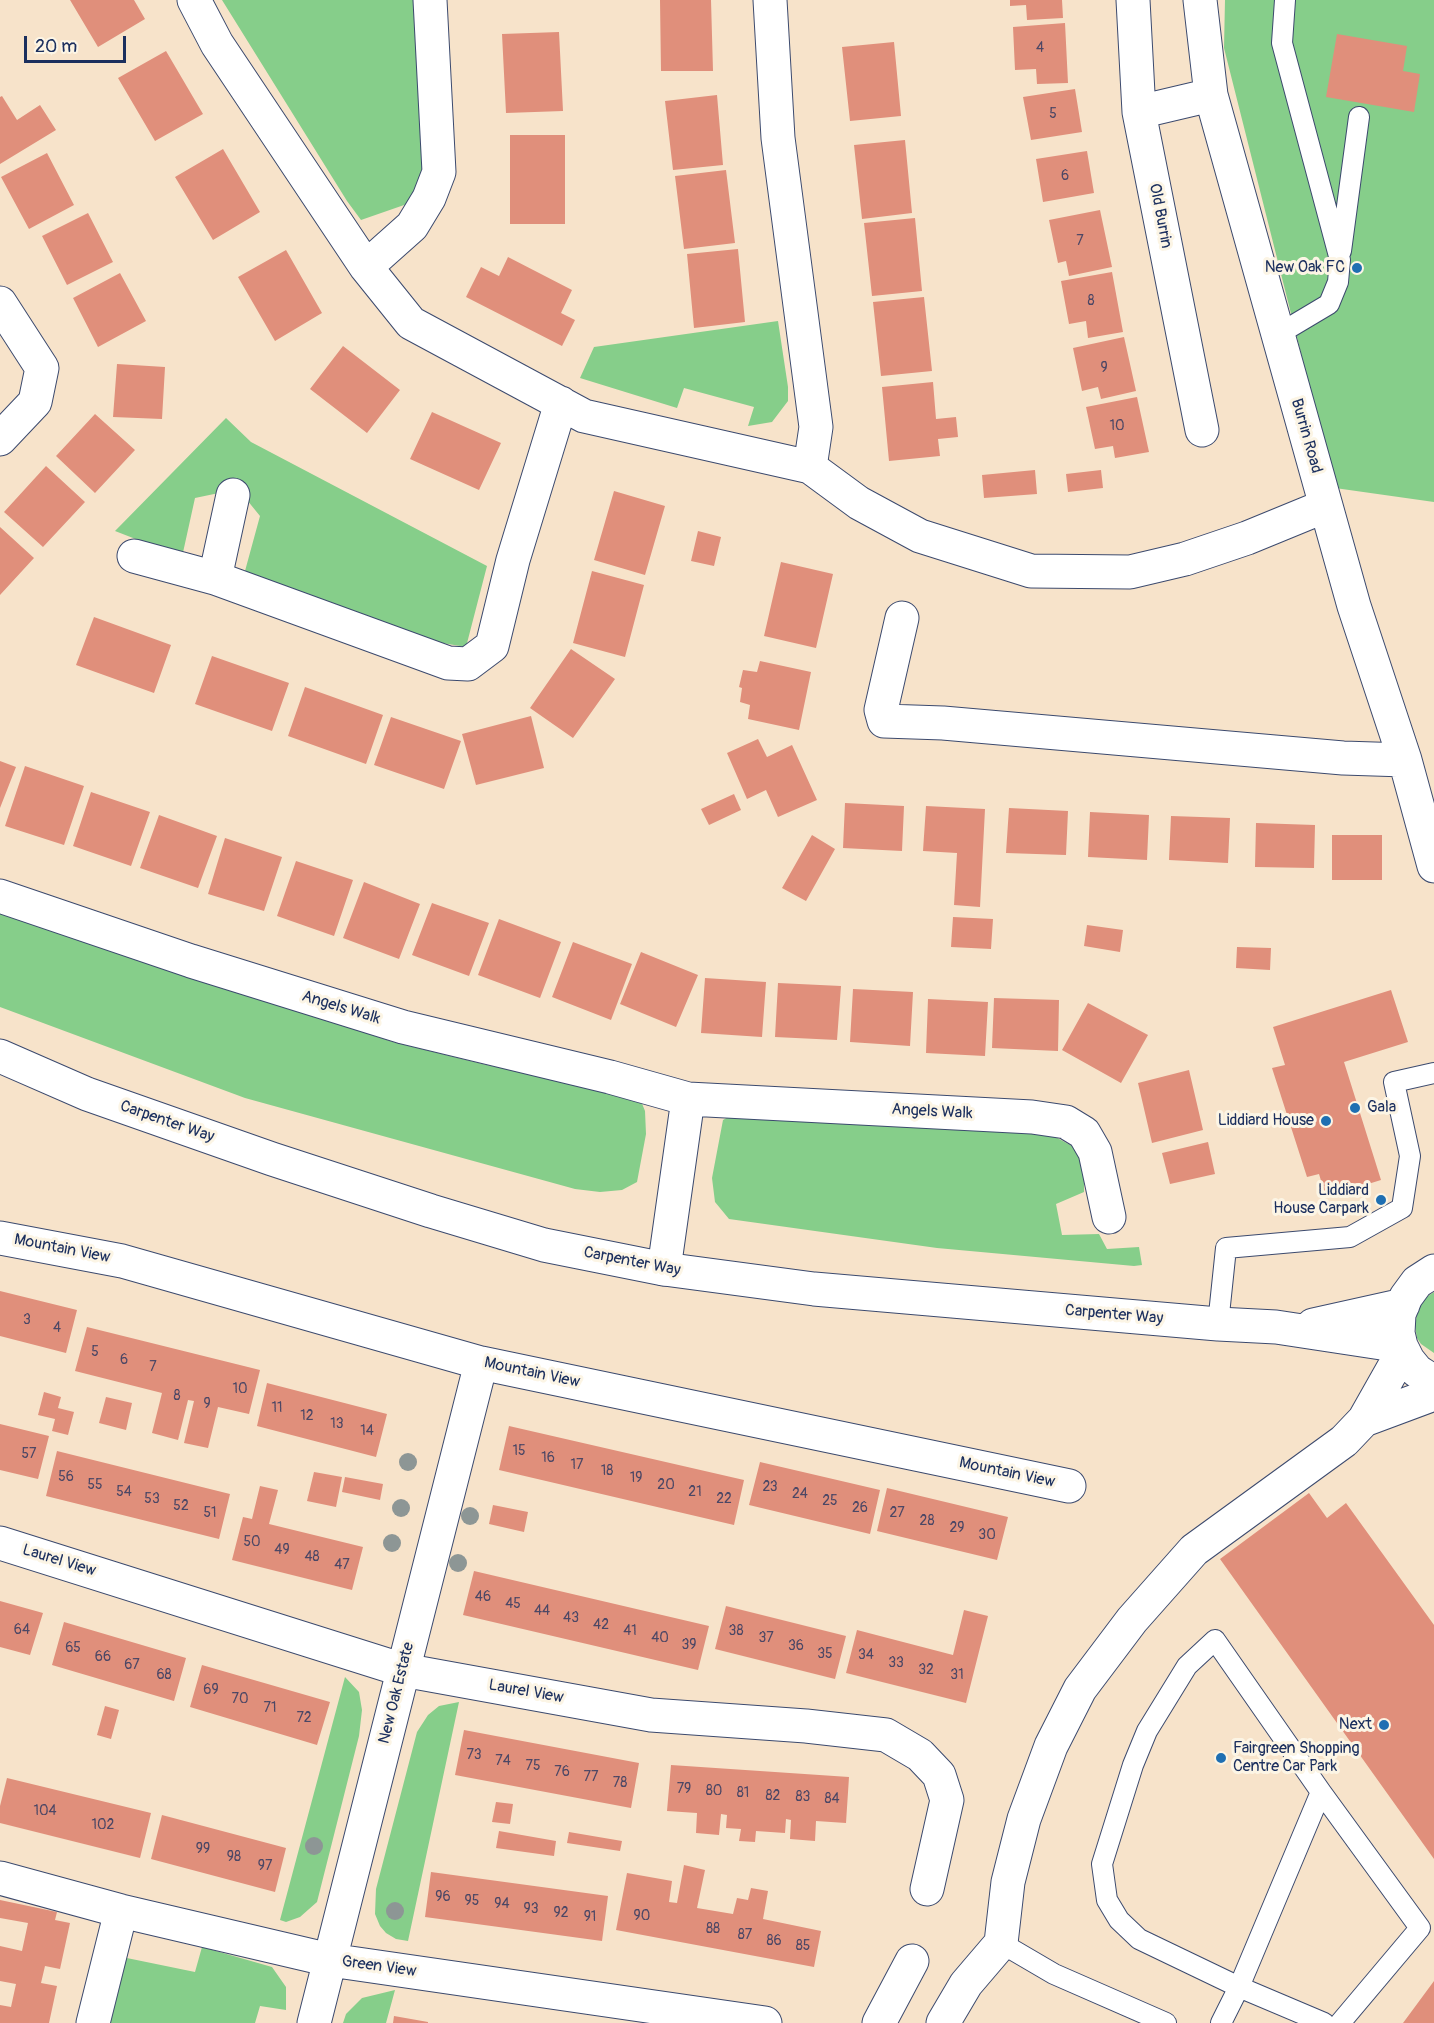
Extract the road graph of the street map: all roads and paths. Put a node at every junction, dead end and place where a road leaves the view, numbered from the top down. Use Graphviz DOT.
graph roads {
  1 [pos="194,0"];
  2 [pos="430,0"];
  3 [pos="770,0"];
  4 [pos="1133,0"];
  5 [pos="1200,0"];
  6 [pos="1285,0"];
  7 [pos="1211,94"];
  8 [pos="1139,112"];
  9 [pos="1359,117"];
  10 [pos="1340,260"];
  11 [pos="366,267"];
  12 [pos="0,303"];
  13 [pos="1278,335"];
  14 [pos="561,403"];
  15 [pos="1202,429"];
  16 [pos="0,439"];
  17 [pos="810,466"];
  18 [pos="233,495"];
  19 [pos="1325,506"];
  20 [pos="134,556"];
  21 [pos="215,578"];
  22 [pos="902,618"];
  23 [pos="1405,760"];
  24 [pos="1434,866"];
  25 [pos="0,896"];
  26 [pos="0,1056"];
  27 [pos="1434,1073"];
  28 [pos="688,1099"];
  29 [pos="1109,1217"];
  30 [pos="0,1238"];
  31 [pos="663,1269"];
  32 [pos="1434,1271"];
  33 [pos="1403,1305"];
  34 [pos="1218,1324"];
  35 [pos="1293,1329"];
  36 [pos="1402,1349"];
  37 [pos="481,1362"];
  38 [pos="1434,1382"];
  39 [pos="1434,1394"];
  40 [pos="1364,1420"];
  41 [pos="1069,1486"];
  42 [pos="0,1543"];
  43 [pos="403,1670"];
  44 [pos="1321,1791"];
  45 [pos="0,1878"];
  46 [pos="927,1889"];
  47 [pos="122,1911"];
  48 [pos="1001,1943"];
  49 [pos="330,1960"];
  50 [pos="912,1961"];
  51 [pos="1239,1987"];
  52 [pos="93,2023"];
  53 [pos="314,2023"];
  54 [pos="765,2023"];
  55 [pos="879,2023"];
  56 [pos="943,2023"];
  57 [pos="1166,2023"];
  58 [pos="1221,2023"];
  59 [pos="1324,2023"];
  60 [pos="1340,2023"];
  1 -- 11 [label="street"];
  2 -- 11 [label="street"];
  3 -- 17 [label="street"];
  4 -- 8 [label="street, Old Burrin"];
  5 -- 7 [label="street, Burrin Road"];
  6 -- 10 [label="lane"];
  7 -- 8 [label="street"];
  7 -- 13 [label="street, Burrin Road"];
  8 -- 15 [label="street, Old Burrin"];
  9 -- 10 [label="lane"];
  10 -- 13 [label="lane"];
  11 -- 14 [label="street"];
  12 -- 16 [label="street"];
  13 -- 19 [label="street, Burrin Road"];
  14 -- 17 [label="street"];
  14 -- 21 [label="street"];
  17 -- 19 [label="street"];
  18 -- 21 [label="street"];
  19 -- 23 [label="street, Burrin Road"];
  20 -- 21 [label="street"];
  22 -- 23 [label="street"];
  23 -- 24 [label="street, Burrin Road"];
  25 -- 28 [label="street, Angels Walk"];
  26 -- 31 [label="street, Carpenter Way"];
  27 -- 34 [label="lane"];
  28 -- 29 [label="street, Angels Walk"];
  28 -- 31 [label="street"];
  30 -- 37 [label="street, Mountain View"];
  31 -- 34 [label="street, Carpenter Way"];
  32 -- 33 [label="street"];
  33 -- 35 [label="street, Carpenter Way"];
  33 -- 36 [label="street"];
  34 -- 35 [label="street, Carpenter Way"];
  35 -- 36 [label="street, Carpenter Way"];
  36 -- 38 [label="street"];
  36 -- 40 [label="street"];
  37 -- 41 [label="street, Mountain View"];
  37 -- 43 [label="street, New Oak Estate"];
  39 -- 40 [label="street"];
  40 -- 48 [label="street"];
  42 -- 43 [label="street, Laurel View"];
  43 -- 46 [label="street, Laurel View"];
  43 -- 49 [label="street, New Oak Estate"];
  44 -- 51 [label="lane"];
  44 -- 51 [label="lane"];
  44 -- 60 [label="lane"];
  45 -- 47 [label="street, Green View"];
  47 -- 49 [label="street, Green View"];
  47 -- 52 [label="street"];
  48 -- 56 [label="street"];
  48 -- 57 [label="lane"];
  49 -- 53 [label="street, New Oak Estate"];
  49 -- 54 [label="street, Green View"];
  50 -- 55 [label="street"];
  51 -- 58 [label="lane"];
  51 -- 59 [label="lane"];
}
